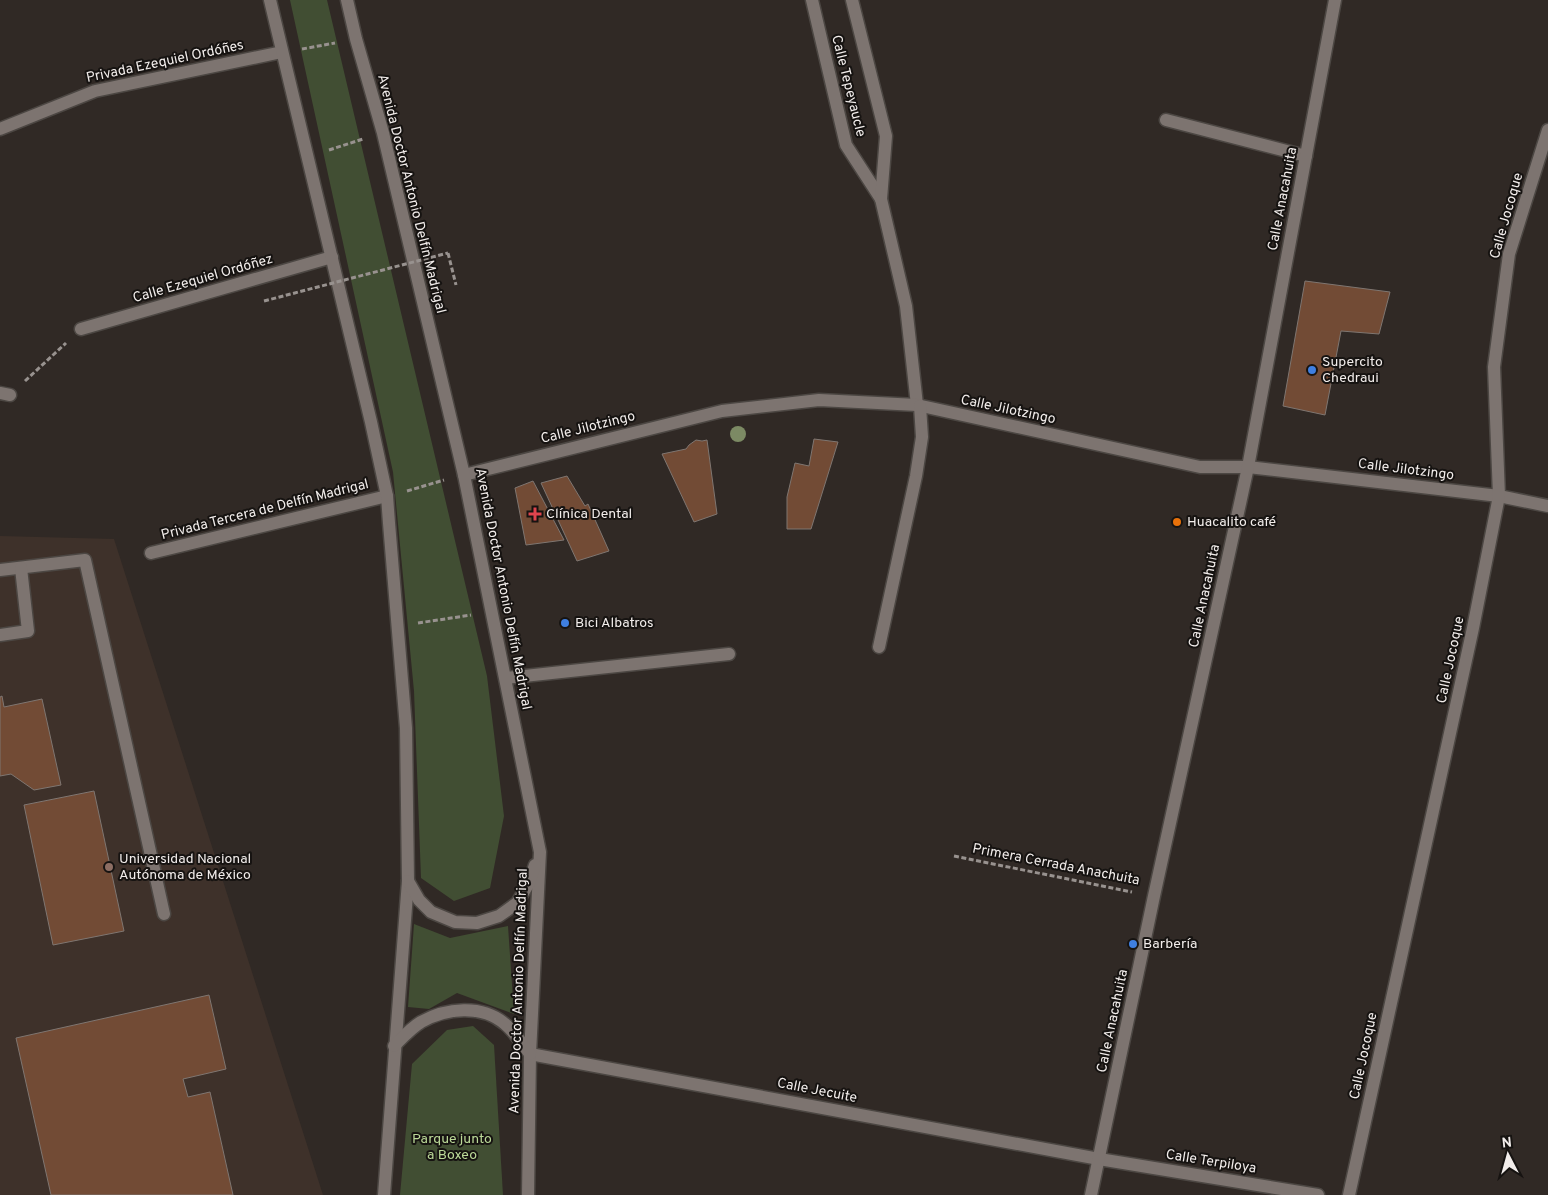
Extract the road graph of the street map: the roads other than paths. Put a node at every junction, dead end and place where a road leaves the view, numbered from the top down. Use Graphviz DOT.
graph roads {
  1 [pos="270,0"];
  2 [pos="347,0"];
  3 [pos="812,0"];
  4 [pos="852,0"];
  5 [pos="1335,0"];
  6 [pos="282,52"];
  7 [pos="1166,120"];
  8 [pos="0,129"];
  9 [pos="1548,130"];
  10 [pos="1306,156"];
  11 [pos="881,199"];
  12 [pos="332,257"];
  13 [pos="81,329"];
  14 [pos="918,405"];
  15 [pos="1248,467"];
  16 [pos="464,475"];
  17 [pos="387,496"];
  18 [pos="1499,496"];
  19 [pos="1548,506"];
  20 [pos="151,553"];
  21 [pos="21,568"];
  22 [pos="0,570"];
  23 [pos="0,635"];
  24 [pos="879,647"];
  25 [pos="729,654"];
  26 [pos="506,678"];
  27 [pos="540,852"];
  28 [pos="408,881"];
  29 [pos="164,914"];
  30 [pos="394,1046"];
  31 [pos="530,1054"];
  32 [pos="1099,1159"];
  33 [pos="529,1172"];
  34 [pos="384,1195"];
  35 [pos="528,1195"];
  36 [pos="535,1195"];
  37 [pos="1091,1195"];
  38 [pos="1318,1195"];
  39 [pos="1349,1195"];
  1 -- 6 [label="street"];
  2 -- 16 [label="street, Avenida Doctor Antonio Delfín Madrigal"];
  3 -- 11 [label="street, Calle Tepeyaucle"];
  4 -- 11 [label="street, Calle Tepeyaucle"];
  5 -- 10 [label="street, Calle Anacahuita"];
  6 -- 8 [label="street, Privada Ezequiel Ordóñes"];
  6 -- 12 [label="street"];
  7 -- 10 [label="street"];
  9 -- 18 [label="street, Calle Jocoque"];
  10 -- 15 [label="street, Calle Anacahuita"];
  11 -- 14 [label="street, Calle Tepeyaucle"];
  12 -- 13 [label="street, Calle Ezequiel Ordóñez"];
  12 -- 17 [label="street"];
  14 -- 15 [label="street, Calle Jilotzingo"];
  14 -- 16 [label="street, Calle Jilotzingo"];
  14 -- 24 [label="street, Calle Tepeyaucle"];
  15 -- 18 [label="street, Calle Jilotzingo"];
  15 -- 32 [label="street, Calle Anacahuita"];
  16 -- 26 [label="street, Avenida Doctor Antonio Delfín Madrigal"];
  17 -- 20 [label="street, Privada Tercera de Delfín Madrigal"];
  17 -- 28 [label="street"];
  18 -- 19 [label="street, Calle Jilotzingo"];
  18 -- 39 [label="street, Calle Jocoque"];
  21 -- 22 [label="street"];
  21 -- 23 [label="street"];
  21 -- 29 [label="street"];
  25 -- 26 [label="street"];
  26 -- 27 [label="street, Avenida Doctor Antonio Delfín Madrigal"];
  27 -- 28 [label="street"];
  27 -- 31 [label="street, Avenida Doctor Antonio Delfín Madrigal"];
  28 -- 30 [label="street"];
  30 -- 31 [label="street"];
  30 -- 34 [label="street"];
  31 -- 32 [label="street, Calle Jecuite"];
  31 -- 33 [label="street, Avenida Doctor Antonio Delfín Madrigal"];
  32 -- 37 [label="street, Calle Anacahuita"];
  32 -- 38 [label="street, Calle Terpiloya"];
  33 -- 35 [label="street, Avenida Doctor Antonio Delfín Madrigal"];
  33 -- 36 [label="street"];
}
